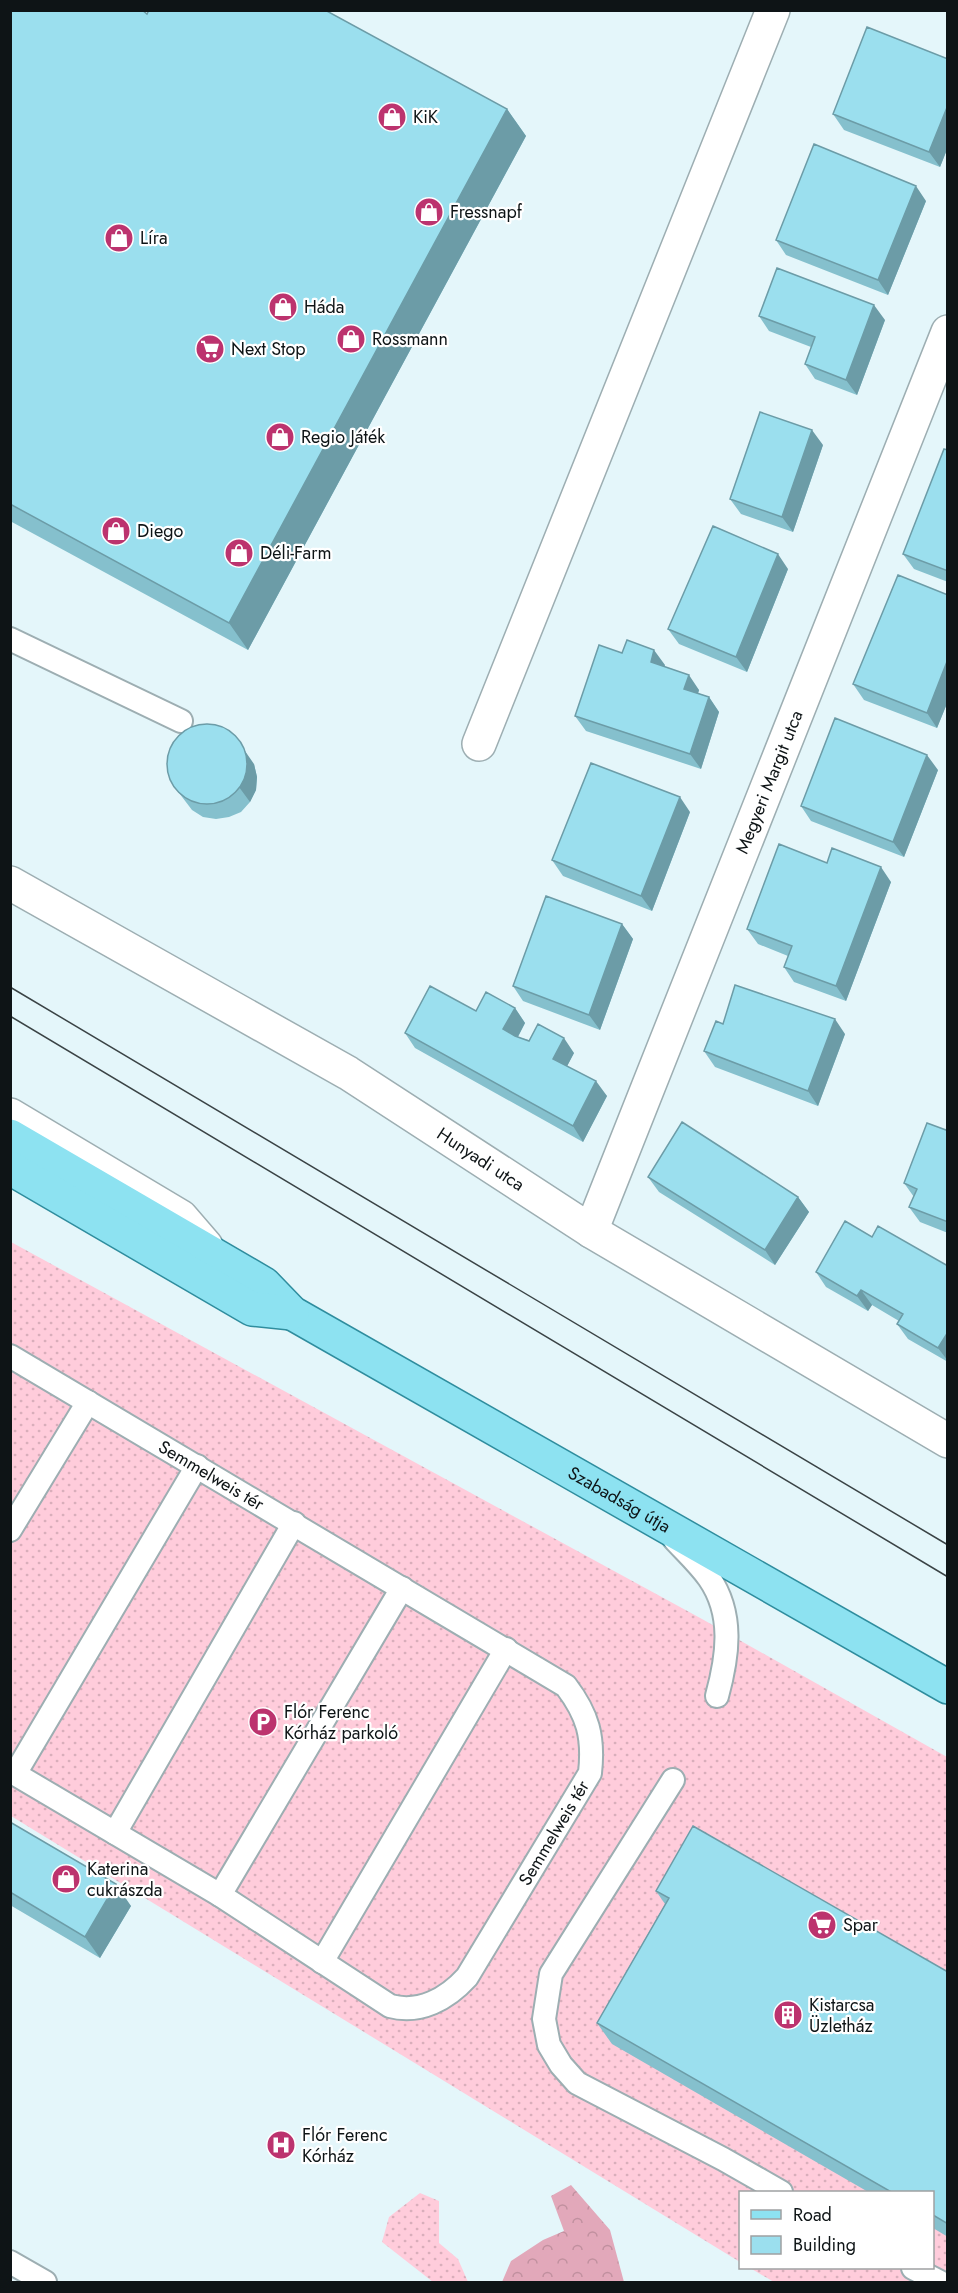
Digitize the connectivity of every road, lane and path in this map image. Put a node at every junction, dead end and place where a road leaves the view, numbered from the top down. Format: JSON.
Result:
{"nodes":[{"id":1,"x":773,"y":10,"type":"edge"},
{"id":2,"x":948,"y":332,"type":"edge"},
{"id":3,"x":10,"y":639,"type":"edge"},
{"id":4,"x":181,"y":721,"type":"dead end"},
{"id":5,"x":479,"y":744,"type":"dead end"},
{"id":6,"x":10,"y":883,"type":"edge"},
{"id":7,"x":10,"y":1115,"type":"edge"},
{"id":8,"x":10,"y":1136,"type":"edge"},
{"id":9,"x":10,"y":1168,"type":"edge"},
{"id":10,"x":591,"y":1231,"type":"junction"},
{"id":11,"x":211,"y":1252,"type":"junction"},
{"id":12,"x":292,"y":1313,"type":"junction"},
{"id":13,"x":10,"y":1356,"type":"edge"},
{"id":14,"x":88,"y":1401,"type":"junction"},
{"id":15,"x":948,"y":1441,"type":"edge"},
{"id":16,"x":197,"y":1466,"type":"junction"},
{"id":17,"x":294,"y":1523,"type":"junction"},
{"id":18,"x":662,"y":1524,"type":"junction"},
{"id":19,"x":10,"y":1530,"type":"edge"},
{"id":20,"x":402,"y":1588,"type":"junction"},
{"id":21,"x":506,"y":1649,"type":"junction"},
{"id":22,"x":948,"y":1687,"type":"edge"},
{"id":23,"x":717,"y":1696,"type":"dead end"},
{"id":24,"x":13,"y":1773,"type":"edge"},
{"id":25,"x":673,"y":1780,"type":"dead end"},
{"id":26,"x":115,"y":1833,"type":"junction"},
{"id":27,"x":220,"y":1895,"type":"junction"},
{"id":28,"x":322,"y":1962,"type":"junction"},
{"id":29,"x":779,"y":2191,"type":"edge"},
{"id":30,"x":10,"y":2262,"type":"edge"},
{"id":31,"x":915,"y":2269,"type":"edge"},
{"id":32,"x":45,"y":2283,"type":"edge"},
{"id":33,"x":940,"y":2283,"type":"edge"}],
"edges":[{"from":1,"to":5,"type":"street"},
{"from":2,"to":10,"type":"street","name":"Megyeri Margit utca"},
{"from":3,"to":4,"type":"lane"},
{"from":6,"to":10,"type":"street","name":"Hunyadi utca"},
{"from":7,"to":11,"type":"street"},
{"from":8,"to":11,"type":"main road"},
{"from":9,"to":12,"type":"main road"},
{"from":10,"to":15,"type":"street","name":"Hunyadi utca"},
{"from":11,"to":12,"type":"main road"},
{"from":12,"to":18,"type":"main road","name":"Szabadság útja"},
{"from":13,"to":14,"type":"lane","name":"Semmelweis tér"},
{"from":14,"to":16,"type":"lane","name":"Semmelweis tér"},
{"from":14,"to":19,"type":"lane"},
{"from":16,"to":17,"type":"lane","name":"Semmelweis tér"},
{"from":16,"to":24,"type":"lane"},
{"from":17,"to":20,"type":"lane","name":"Semmelweis tér"},
{"from":17,"to":26,"type":"lane"},
{"from":18,"to":22,"type":"main road","name":"Szabadság útja"},
{"from":18,"to":23,"type":"lane"},
{"from":20,"to":21,"type":"lane","name":"Semmelweis tér"},
{"from":20,"to":27,"type":"lane"},
{"from":21,"to":28,"type":"lane"},
{"from":21,"to":28,"type":"lane","name":"Semmelweis tér"},
{"from":24,"to":26,"type":"lane","name":"Semmelweis tér"},
{"from":25,"to":29,"type":"lane"},
{"from":26,"to":27,"type":"lane","name":"Semmelweis tér"},
{"from":27,"to":28,"type":"lane","name":"Semmelweis tér"},
{"from":30,"to":32,"type":"lane"},
{"from":31,"to":33,"type":"lane"}]}
